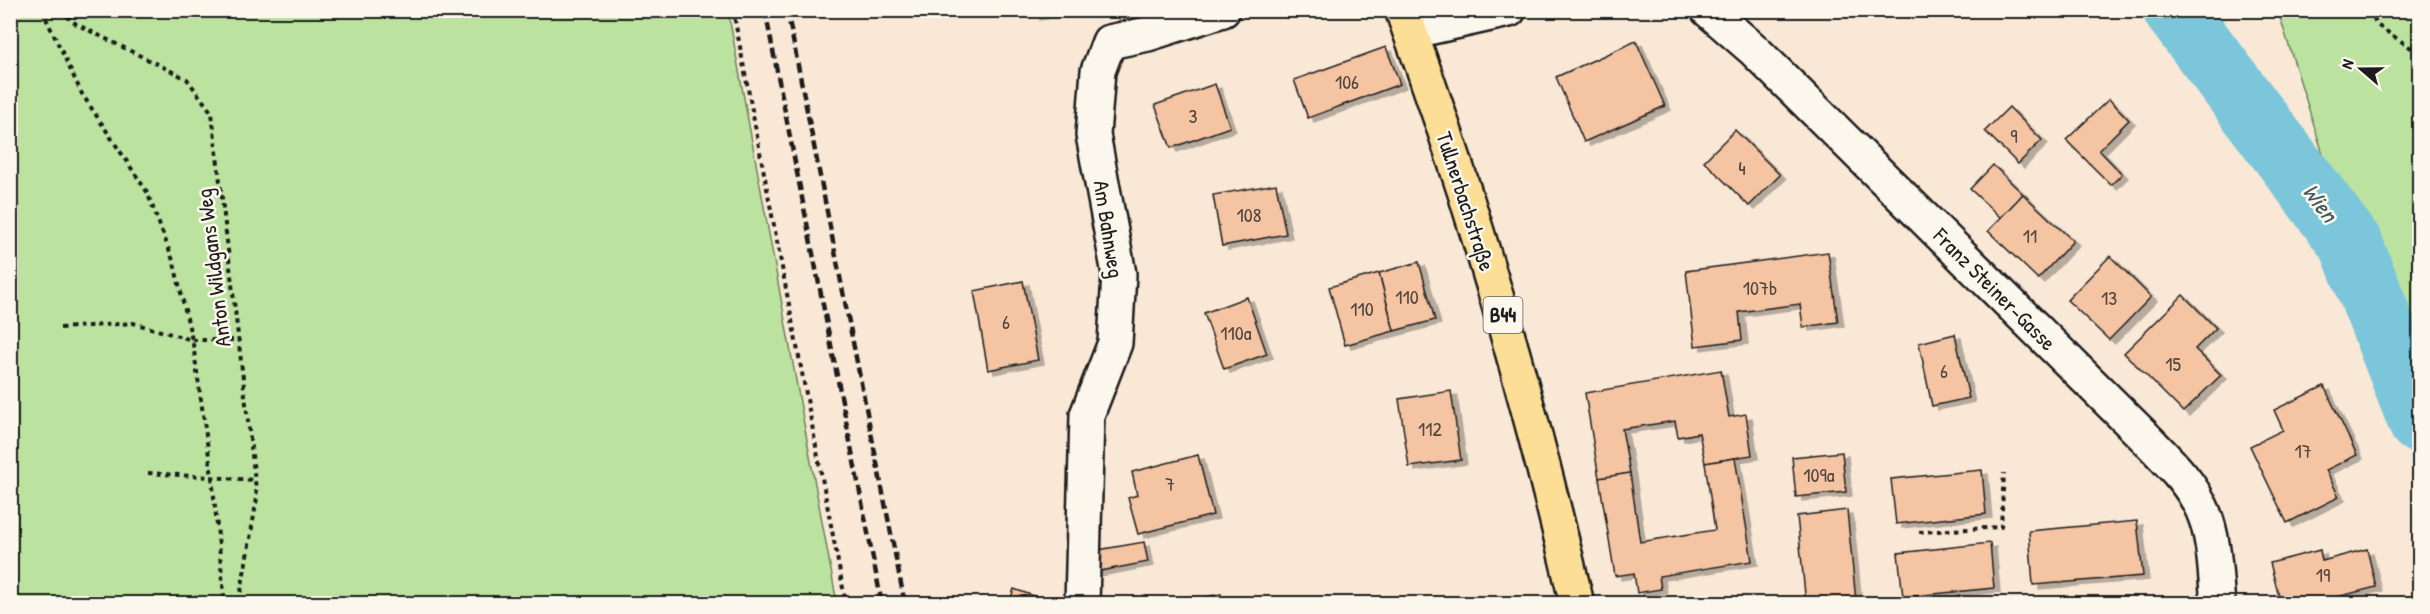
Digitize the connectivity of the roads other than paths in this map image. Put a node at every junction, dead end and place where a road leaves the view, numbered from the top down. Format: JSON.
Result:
{"nodes":[{"id":1,"x":1223,"y":10,"type":"edge"},
{"id":2,"x":1509,"y":10,"type":"edge"},
{"id":3,"x":1708,"y":10,"type":"edge"},
{"id":4,"x":1406,"y":21,"type":"edge"},
{"id":5,"x":1082,"y":603,"type":"edge"},
{"id":6,"x":1578,"y":603,"type":"edge"},
{"id":7,"x":2218,"y":603,"type":"edge"}],
"edges":[{"from":1,"to":5,"type":"street","name":"Am Bahnweg"},
{"from":2,"to":4,"type":"street"},
{"from":3,"to":7,"type":"street","name":"Franz Steiner-Gasse"},
{"from":4,"to":6,"type":"main road","name":"Tullnerbachstraße","number":"B44"}]}
